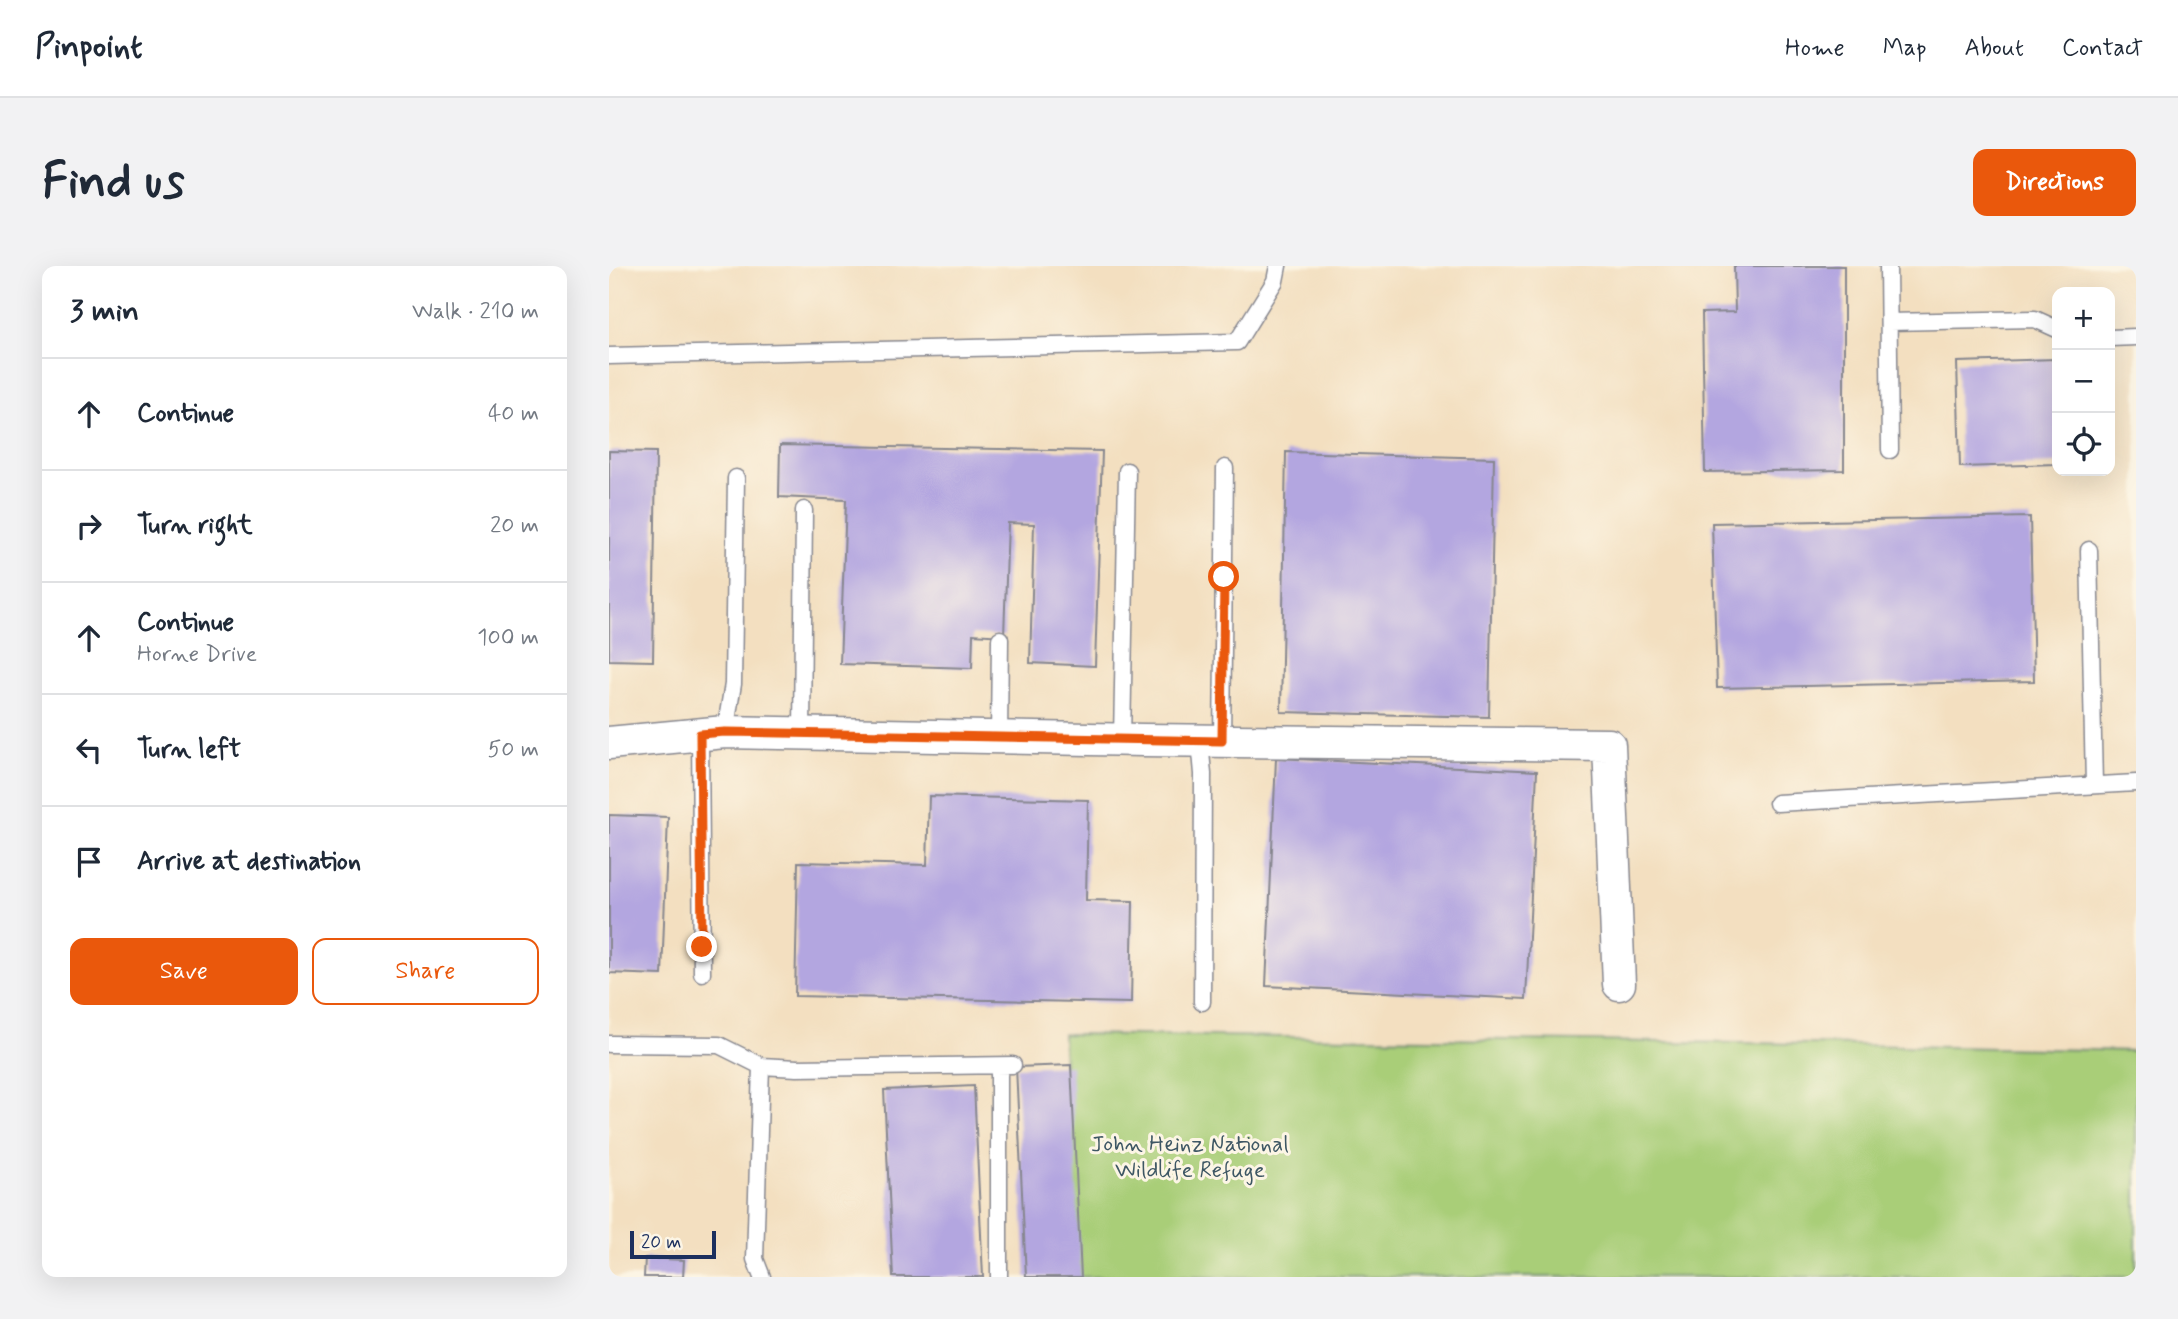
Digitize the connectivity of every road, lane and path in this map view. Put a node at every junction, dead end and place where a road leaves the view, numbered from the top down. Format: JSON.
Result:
{"nodes":[{"id":1,"x":1277,"y":266,"type":"edge"},
{"id":2,"x":1888,"y":266,"type":"edge"},
{"id":3,"x":1889,"y":322,"type":"junction"},
{"id":4,"x":2052,"y":327,"type":"edge"},
{"id":5,"x":2136,"y":337,"type":"edge"},
{"id":6,"x":2115,"y":338,"type":"edge"},
{"id":7,"x":609,"y":356,"type":"edge"},
{"id":8,"x":1890,"y":450,"type":"dead end"},
{"id":9,"x":1225,"y":468,"type":"dead end"},
{"id":10,"x":1126,"y":471,"type":"dead end"},
{"id":11,"x":736,"y":478,"type":"dead end"},
{"id":12,"x":804,"y":510,"type":"dead end"},
{"id":13,"x":2089,"y":550,"type":"dead end"},
{"id":14,"x":1000,"y":639,"type":"dead end"},
{"id":15,"x":713,"y":733,"type":"junction"},
{"id":16,"x":802,"y":733,"type":"junction"},
{"id":17,"x":999,"y":738,"type":"junction"},
{"id":18,"x":1133,"y":740,"type":"junction"},
{"id":19,"x":1211,"y":741,"type":"junction"},
{"id":20,"x":609,"y":743,"type":"edge"},
{"id":21,"x":2136,"y":783,"type":"edge"},
{"id":22,"x":2094,"y":785,"type":"junction"},
{"id":23,"x":1777,"y":803,"type":"dead end"},
{"id":24,"x":702,"y":974,"type":"dead end"},
{"id":25,"x":1619,"y":984,"type":"dead end"},
{"id":26,"x":1202,"y":1002,"type":"dead end"},
{"id":27,"x":609,"y":1044,"type":"edge"},
{"id":28,"x":761,"y":1066,"type":"junction"},
{"id":29,"x":762,"y":1277,"type":"edge"},
{"id":30,"x":999,"y":1277,"type":"edge"}],
"edges":[{"from":1,"to":7,"type":"lane"},
{"from":2,"to":3,"type":"lane"},
{"from":3,"to":4,"type":"lane"},
{"from":3,"to":8,"type":"lane"},
{"from":5,"to":6,"type":"lane"},
{"from":9,"to":19,"type":"lane"},
{"from":10,"to":18,"type":"lane"},
{"from":11,"to":15,"type":"lane"},
{"from":12,"to":16,"type":"lane"},
{"from":13,"to":22,"type":"lane"},
{"from":14,"to":17,"type":"lane"},
{"from":15,"to":16,"type":"street"},
{"from":15,"to":20,"type":"street"},
{"from":15,"to":24,"type":"lane"},
{"from":16,"to":17,"type":"street"},
{"from":17,"to":18,"type":"street"},
{"from":18,"to":19,"type":"street"},
{"from":19,"to":25,"type":"street"},
{"from":19,"to":26,"type":"lane"},
{"from":21,"to":22,"type":"lane"},
{"from":22,"to":23,"type":"lane"},
{"from":27,"to":28,"type":"lane"},
{"from":28,"to":29,"type":"lane"},
{"from":28,"to":30,"type":"lane"}]}
